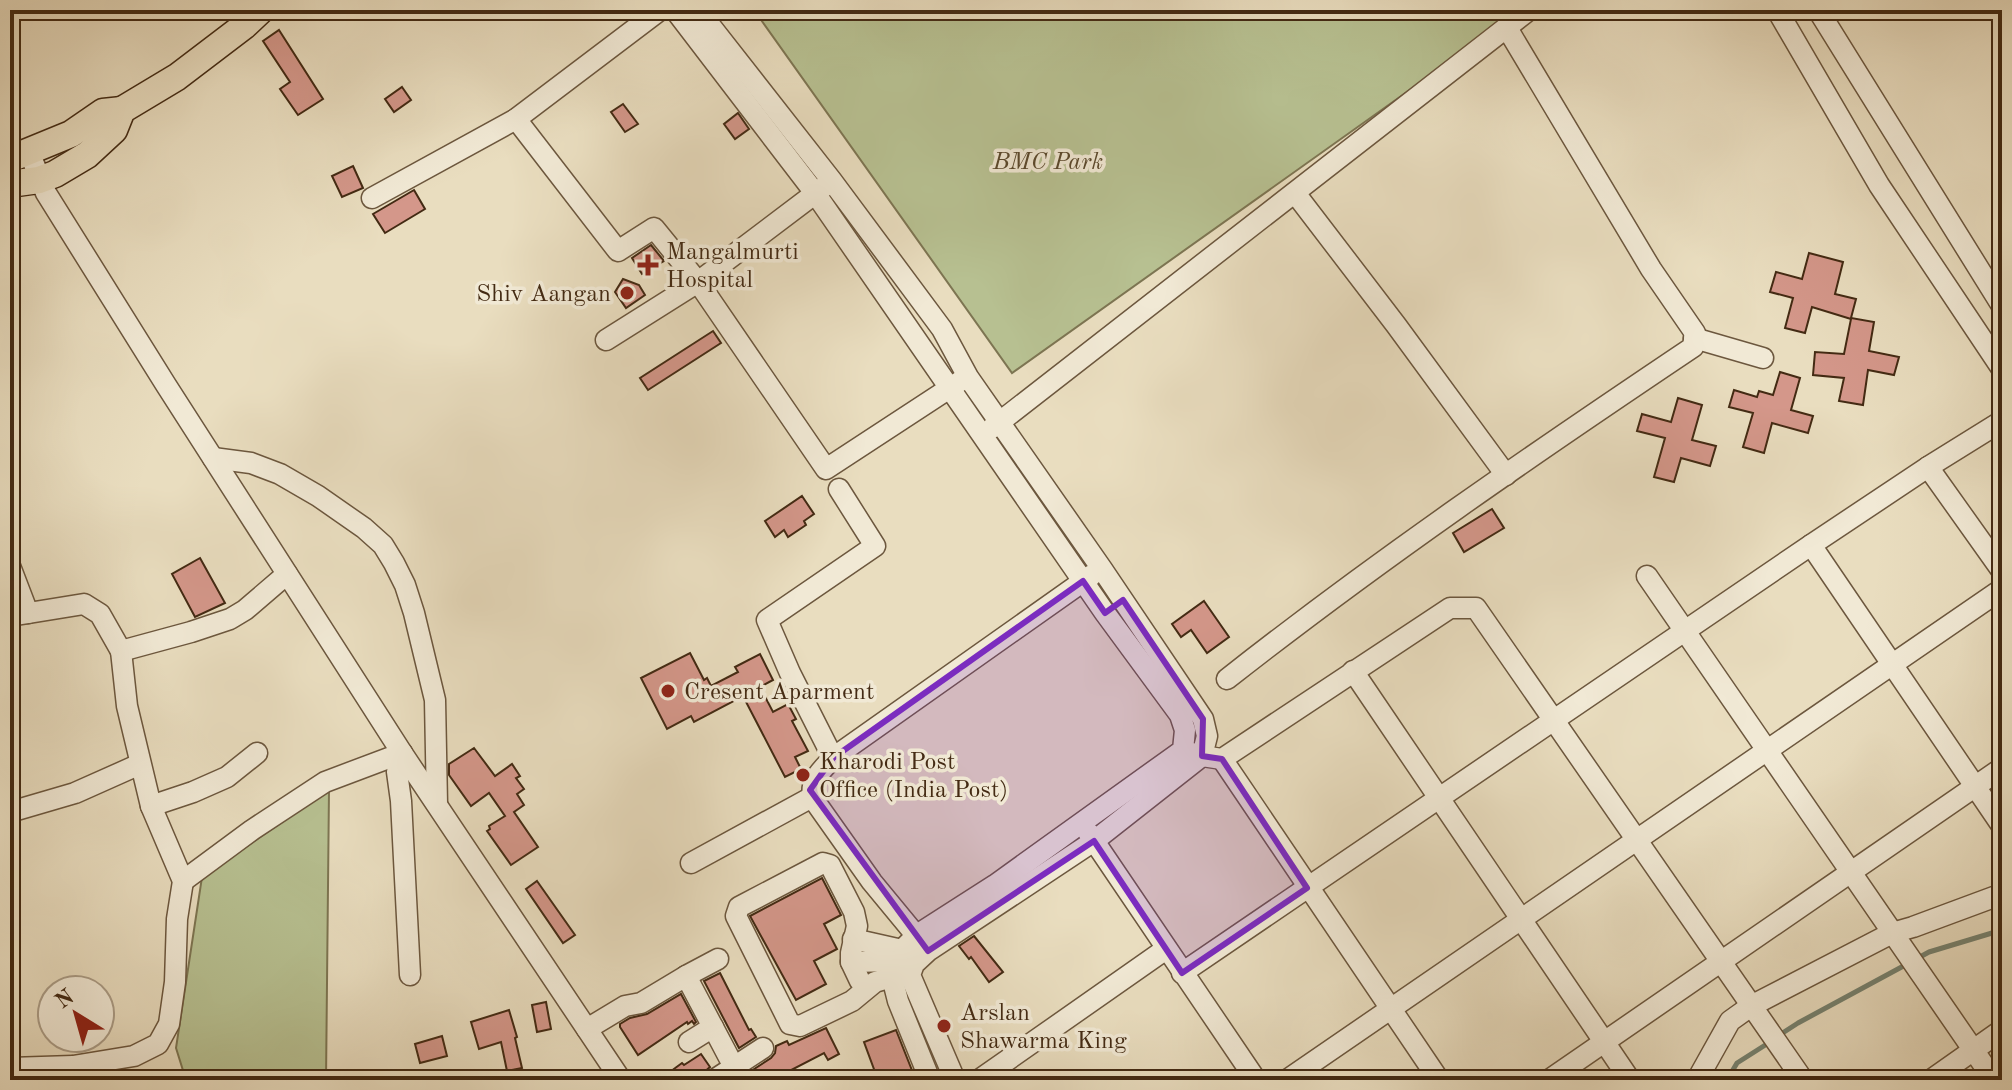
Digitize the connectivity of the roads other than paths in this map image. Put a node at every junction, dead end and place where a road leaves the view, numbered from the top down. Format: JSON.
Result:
{"nodes":[{"id":1,"x":261,"y":10,"type":"edge"},
{"id":2,"x":660,"y":10,"type":"edge"},
{"id":3,"x":675,"y":10,"type":"edge"},
{"id":4,"x":698,"y":10,"type":"edge"},
{"id":5,"x":1529,"y":10,"type":"edge"},
{"id":6,"x":1777,"y":10,"type":"edge"},
{"id":7,"x":1818,"y":10,"type":"edge"},
{"id":8,"x":1507,"y":28,"type":"junction"},
{"id":9,"x":122,"y":110,"type":"junction"},
{"id":10,"x":516,"y":119,"type":"junction"},
{"id":11,"x":19,"y":156,"type":"edge"},
{"id":12,"x":27,"y":182,"type":"edge"},
{"id":13,"x":824,"y":187,"type":"junction"},
{"id":14,"x":1295,"y":193,"type":"junction"},
{"id":15,"x":372,"y":198,"type":"dead end"},
{"id":16,"x":698,"y":282,"type":"junction"},
{"id":17,"x":2000,"y":303,"type":"edge"},
{"id":18,"x":1968,"y":319,"type":"junction"},
{"id":19,"x":1694,"y":338,"type":"junction"},
{"id":20,"x":606,"y":340,"type":"dead end"},
{"id":21,"x":1763,"y":358,"type":"dead end"},
{"id":22,"x":2002,"y":369,"type":"edge"},
{"id":23,"x":959,"y":382,"type":"junction"},
{"id":24,"x":1001,"y":421,"type":"junction"},
{"id":25,"x":2002,"y":421,"type":"edge"},
{"id":26,"x":982,"y":435,"type":"junction"},
{"id":27,"x":213,"y":458,"type":"junction"},
{"id":28,"x":1928,"y":467,"type":"junction"},
{"id":29,"x":1506,"y":475,"type":"junction"},
{"id":30,"x":839,"y":489,"type":"dead end"},
{"id":31,"x":1811,"y":545,"type":"junction"},
{"id":32,"x":10,"y":566,"type":"edge"},
{"id":33,"x":1102,"y":569,"type":"junction"},
{"id":34,"x":2002,"y":571,"type":"edge"},
{"id":35,"x":287,"y":574,"type":"junction"},
{"id":36,"x":1647,"y":576,"type":"dead end"},
{"id":37,"x":1083,"y":581,"type":"junction"},
{"id":38,"x":2002,"y":589,"type":"edge"},
{"id":39,"x":1123,"y":600,"type":"junction"},
{"id":40,"x":1105,"y":613,"type":"junction"},
{"id":41,"x":19,"y":614,"type":"edge"},
{"id":42,"x":1685,"y":631,"type":"junction"},
{"id":43,"x":121,"y":651,"type":"junction"},
{"id":44,"x":1893,"y":664,"type":"junction"},
{"id":45,"x":1353,"y":671,"type":"junction"},
{"id":46,"x":1227,"y":679,"type":"dead end"},
{"id":47,"x":1165,"y":680,"type":"junction"},
{"id":48,"x":1553,"y":720,"type":"junction"},
{"id":49,"x":1767,"y":750,"type":"junction"},
{"id":50,"x":257,"y":753,"type":"dead end"},
{"id":51,"x":402,"y":753,"type":"junction"},
{"id":52,"x":1202,"y":755,"type":"junction"},
{"id":53,"x":833,"y":758,"type":"junction"},
{"id":54,"x":140,"y":764,"type":"junction"},
{"id":55,"x":2002,"y":768,"type":"edge"},
{"id":56,"x":1976,"y":786,"type":"junction"},
{"id":57,"x":812,"y":797,"type":"junction"},
{"id":58,"x":1439,"y":798,"type":"junction"},
{"id":59,"x":437,"y":805,"type":"junction"},
{"id":60,"x":151,"y":806,"type":"junction"},
{"id":61,"x":10,"y":812,"type":"edge"},
{"id":62,"x":1082,"y":824,"type":"junction"},
{"id":63,"x":2002,"y":826,"type":"edge"},
{"id":64,"x":1636,"y":840,"type":"junction"},
{"id":65,"x":1094,"y":841,"type":"junction"},
{"id":66,"x":691,"y":863,"type":"dead end"},
{"id":67,"x":1851,"y":872,"type":"junction"},
{"id":68,"x":183,"y":881,"type":"junction"},
{"id":69,"x":1307,"y":888,"type":"junction"},
{"id":70,"x":2002,"y":894,"type":"edge"},
{"id":71,"x":1521,"y":919,"type":"junction"},
{"id":72,"x":853,"y":939,"type":"junction"},
{"id":73,"x":1896,"y":939,"type":"junction"},
{"id":74,"x":923,"y":943,"type":"junction"},
{"id":75,"x":1166,"y":949,"type":"junction"},
{"id":76,"x":718,"y":959,"type":"dead end"},
{"id":77,"x":851,"y":962,"type":"junction"},
{"id":78,"x":897,"y":962,"type":"junction"},
{"id":79,"x":1721,"y":962,"type":"junction"},
{"id":80,"x":1182,"y":973,"type":"junction"},
{"id":81,"x":410,"y":975,"type":"dead end"},
{"id":82,"x":686,"y":976,"type":"junction"},
{"id":83,"x":860,"y":981,"type":"dead end"},
{"id":84,"x":1751,"y":1006,"type":"junction"},
{"id":85,"x":1390,"y":1009,"type":"junction"},
{"id":86,"x":713,"y":1027,"type":"junction"},
{"id":87,"x":587,"y":1029,"type":"junction"},
{"id":88,"x":2002,"y":1030,"type":"edge"},
{"id":89,"x":689,"y":1042,"type":"dead end"},
{"id":90,"x":1604,"y":1042,"type":"junction"},
{"id":91,"x":763,"y":1048,"type":"dead end"},
{"id":92,"x":1973,"y":1050,"type":"junction"},
{"id":93,"x":734,"y":1067,"type":"junction"},
{"id":94,"x":10,"y":1068,"type":"edge"},
{"id":95,"x":621,"y":1080,"type":"edge"},
{"id":96,"x":714,"y":1080,"type":"edge"},
{"id":97,"x":930,"y":1080,"type":"edge"},
{"id":98,"x":955,"y":1080,"type":"edge"},
{"id":99,"x":979,"y":1080,"type":"edge"},
{"id":100,"x":1256,"y":1080,"type":"edge"},
{"id":101,"x":1287,"y":1080,"type":"edge"},
{"id":102,"x":1439,"y":1080,"type":"edge"},
{"id":103,"x":1549,"y":1080,"type":"edge"},
{"id":104,"x":1630,"y":1080,"type":"edge"},
{"id":105,"x":1697,"y":1080,"type":"edge"},
{"id":106,"x":1803,"y":1080,"type":"edge"},
{"id":107,"x":1931,"y":1080,"type":"edge"},
{"id":108,"x":1994,"y":1080,"type":"edge"}],
"edges":[{"from":1,"to":9,"type":"main road"},
{"from":2,"to":10,"type":"street"},
{"from":3,"to":13,"type":"street"},
{"from":4,"to":13,"type":"street"},
{"from":5,"to":8,"type":"street"},
{"from":6,"to":18,"type":"street"},
{"from":7,"to":17,"type":"street"},
{"from":8,"to":14,"type":"street"},
{"from":8,"to":19,"type":"street"},
{"from":9,"to":11,"type":"main road"},
{"from":9,"to":12,"type":"main road"},
{"from":10,"to":15,"type":"street"},
{"from":10,"to":16,"type":"street"},
{"from":11,"to":12,"type":"street"},
{"from":12,"to":27,"type":"street"},
{"from":13,"to":16,"type":"street"},
{"from":13,"to":23,"type":"street"},
{"from":14,"to":24,"type":"street"},
{"from":14,"to":29,"type":"street"},
{"from":16,"to":20,"type":"street"},
{"from":16,"to":23,"type":"street"},
{"from":17,"to":18,"type":"street"},
{"from":18,"to":22,"type":"street"},
{"from":19,"to":21,"type":"street"},
{"from":19,"to":29,"type":"street"},
{"from":23,"to":24,"type":"street"},
{"from":23,"to":26,"type":"street"},
{"from":24,"to":26,"type":"street"},
{"from":24,"to":33,"type":"street"},
{"from":25,"to":28,"type":"street"},
{"from":26,"to":37,"type":"street"},
{"from":27,"to":35,"type":"street"},
{"from":27,"to":59,"type":"street"},
{"from":28,"to":31,"type":"street"},
{"from":28,"to":34,"type":"street"},
{"from":29,"to":46,"type":"street"},
{"from":30,"to":53,"type":"street"},
{"from":31,"to":42,"type":"street"},
{"from":31,"to":44,"type":"street"},
{"from":32,"to":41,"type":"street"},
{"from":33,"to":37,"type":"street"},
{"from":33,"to":39,"type":"street"},
{"from":35,"to":43,"type":"street"},
{"from":35,"to":51,"type":"street"},
{"from":36,"to":42,"type":"street"},
{"from":37,"to":40,"type":"street"},
{"from":37,"to":53,"type":"street"},
{"from":38,"to":44,"type":"street"},
{"from":39,"to":40,"type":"street"},
{"from":39,"to":47,"type":"street"},
{"from":40,"to":47,"type":"street"},
{"from":41,"to":43,"type":"street"},
{"from":42,"to":48,"type":"street"},
{"from":42,"to":49,"type":"street"},
{"from":43,"to":54,"type":"street"},
{"from":44,"to":49,"type":"street"},
{"from":44,"to":56,"type":"street"},
{"from":45,"to":48,"type":"street"},
{"from":45,"to":52,"type":"street"},
{"from":45,"to":58,"type":"street"},
{"from":47,"to":52,"type":"street"},
{"from":48,"to":58,"type":"street"},
{"from":48,"to":64,"type":"street"},
{"from":49,"to":64,"type":"street"},
{"from":49,"to":67,"type":"street"},
{"from":50,"to":60,"type":"street"},
{"from":51,"to":59,"type":"street"},
{"from":51,"to":68,"type":"street"},
{"from":51,"to":81,"type":"street"},
{"from":52,"to":62,"type":"street"},
{"from":52,"to":65,"type":"street"},
{"from":52,"to":69,"type":"street"},
{"from":53,"to":57,"type":"street"},
{"from":54,"to":60,"type":"street"},
{"from":54,"to":61,"type":"street"},
{"from":55,"to":56,"type":"street"},
{"from":56,"to":63,"type":"street"},
{"from":56,"to":67,"type":"street"},
{"from":57,"to":66,"type":"street"},
{"from":57,"to":74,"type":"street"},
{"from":58,"to":69,"type":"street"},
{"from":58,"to":71,"type":"street"},
{"from":59,"to":87,"type":"street"},
{"from":60,"to":68,"type":"street"},
{"from":62,"to":65,"type":"street"},
{"from":62,"to":74,"type":"street"},
{"from":64,"to":71,"type":"street"},
{"from":64,"to":79,"type":"street"},
{"from":65,"to":74,"type":"street"},
{"from":65,"to":75,"type":"street"},
{"from":67,"to":73,"type":"street"},
{"from":67,"to":79,"type":"street"},
{"from":68,"to":94,"type":"street"},
{"from":69,"to":80,"type":"street"},
{"from":69,"to":85,"type":"street"},
{"from":70,"to":73,"type":"street"},
{"from":71,"to":85,"type":"street"},
{"from":71,"to":90,"type":"street"},
{"from":72,"to":77,"type":"street"},
{"from":72,"to":78,"type":"street"},
{"from":72,"to":78,"type":"street"},
{"from":73,"to":84,"type":"street"},
{"from":73,"to":92,"type":"street"},
{"from":74,"to":78,"type":"street"},
{"from":74,"to":98,"type":"street"},
{"from":75,"to":80,"type":"street"},
{"from":75,"to":99,"type":"street"},
{"from":76,"to":82,"type":"street"},
{"from":77,"to":78,"type":"street"},
{"from":77,"to":83,"type":"street"},
{"from":78,"to":97,"type":"street"},
{"from":79,"to":84,"type":"street"},
{"from":79,"to":90,"type":"street"},
{"from":80,"to":100,"type":"street"},
{"from":82,"to":86,"type":"street"},
{"from":82,"to":87,"type":"street"},
{"from":84,"to":105,"type":"street"},
{"from":84,"to":106,"type":"street"},
{"from":85,"to":101,"type":"street"},
{"from":85,"to":102,"type":"street"},
{"from":86,"to":89,"type":"street"},
{"from":86,"to":93,"type":"street"},
{"from":87,"to":95,"type":"street"},
{"from":88,"to":92,"type":"street"},
{"from":90,"to":103,"type":"street"},
{"from":90,"to":104,"type":"street"},
{"from":91,"to":93,"type":"street"},
{"from":92,"to":107,"type":"street"},
{"from":92,"to":108,"type":"street"},
{"from":93,"to":96,"type":"street"}]}
